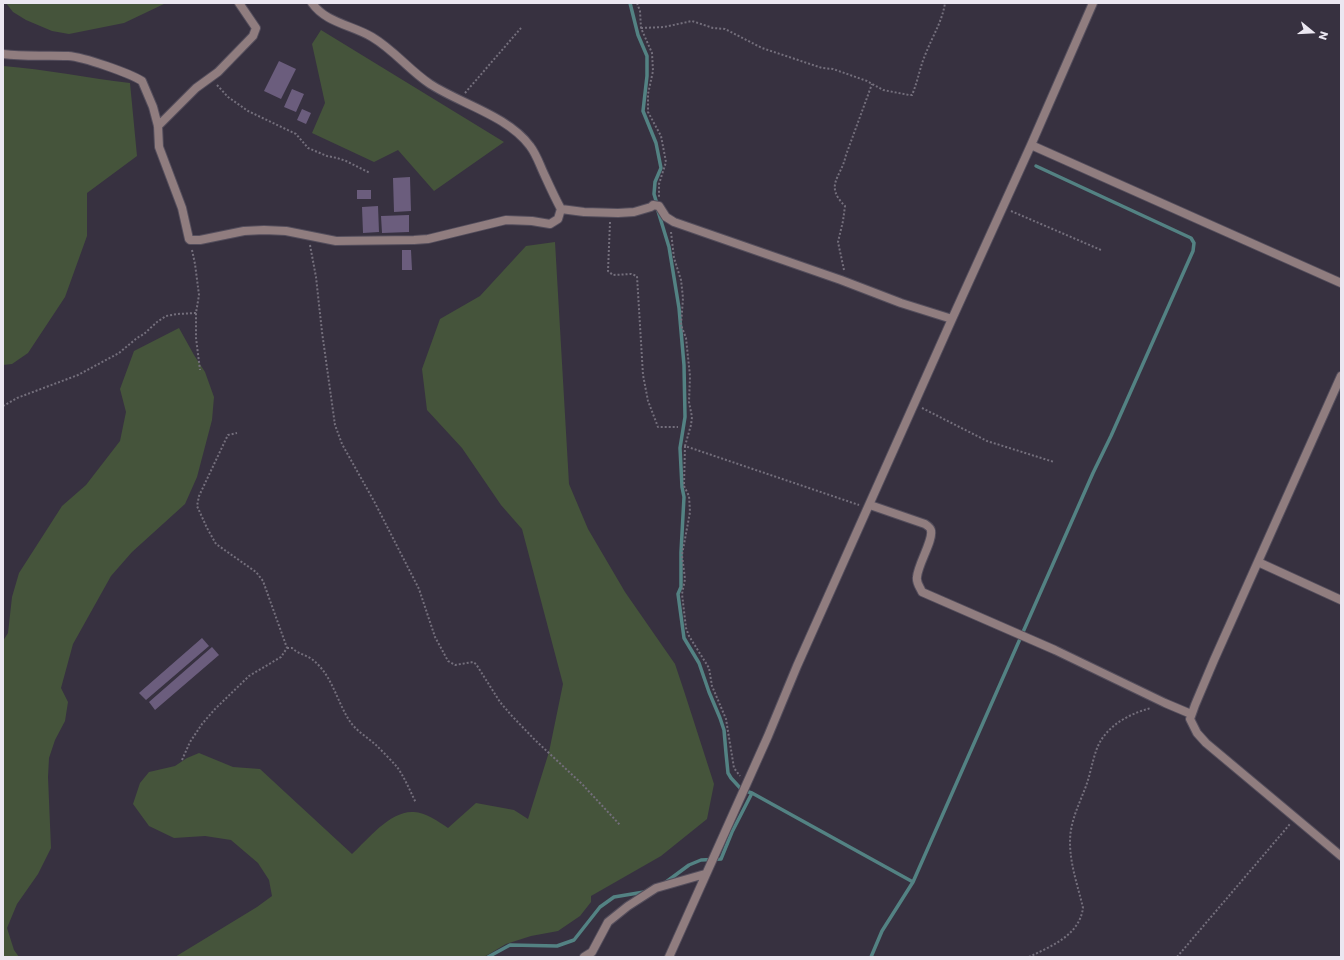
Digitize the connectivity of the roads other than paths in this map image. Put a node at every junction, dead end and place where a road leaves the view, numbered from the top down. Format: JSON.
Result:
{"nodes":[{"id":1,"x":239,"y":3,"type":"edge"},
{"id":2,"x":312,"y":3,"type":"edge"},
{"id":3,"x":1093,"y":3,"type":"edge"},
{"id":4,"x":3,"y":54,"type":"edge"},
{"id":5,"x":158,"y":126,"type":"junction"},
{"id":6,"x":1032,"y":145,"type":"junction"},
{"id":7,"x":561,"y":209,"type":"junction"},
{"id":8,"x":1341,"y":283,"type":"edge"},
{"id":9,"x":952,"y":319,"type":"junction"},
{"id":10,"x":1341,"y":376,"type":"edge"},
{"id":11,"x":870,"y":505,"type":"junction"},
{"id":12,"x":1258,"y":562,"type":"junction"},
{"id":13,"x":1341,"y":600,"type":"edge"},
{"id":14,"x":1191,"y":714,"type":"junction"},
{"id":15,"x":1341,"y":856,"type":"edge"},
{"id":16,"x":705,"y":874,"type":"junction"},
{"id":17,"x":584,"y":957,"type":"edge"},
{"id":18,"x":669,"y":957,"type":"edge"}],
"edges":[{"from":1,"to":5,"type":"street"},
{"from":2,"to":7,"type":"street"},
{"from":3,"to":6,"type":"street"},
{"from":4,"to":5,"type":"street"},
{"from":5,"to":7,"type":"street"},
{"from":6,"to":8,"type":"street"},
{"from":6,"to":9,"type":"street"},
{"from":7,"to":9,"type":"street"},
{"from":9,"to":11,"type":"street"},
{"from":10,"to":12,"type":"street"},
{"from":11,"to":14,"type":"street"},
{"from":11,"to":16,"type":"street"},
{"from":12,"to":13,"type":"street"},
{"from":12,"to":14,"type":"street"},
{"from":14,"to":15,"type":"street"},
{"from":16,"to":17,"type":"street"},
{"from":16,"to":18,"type":"street"}]}
